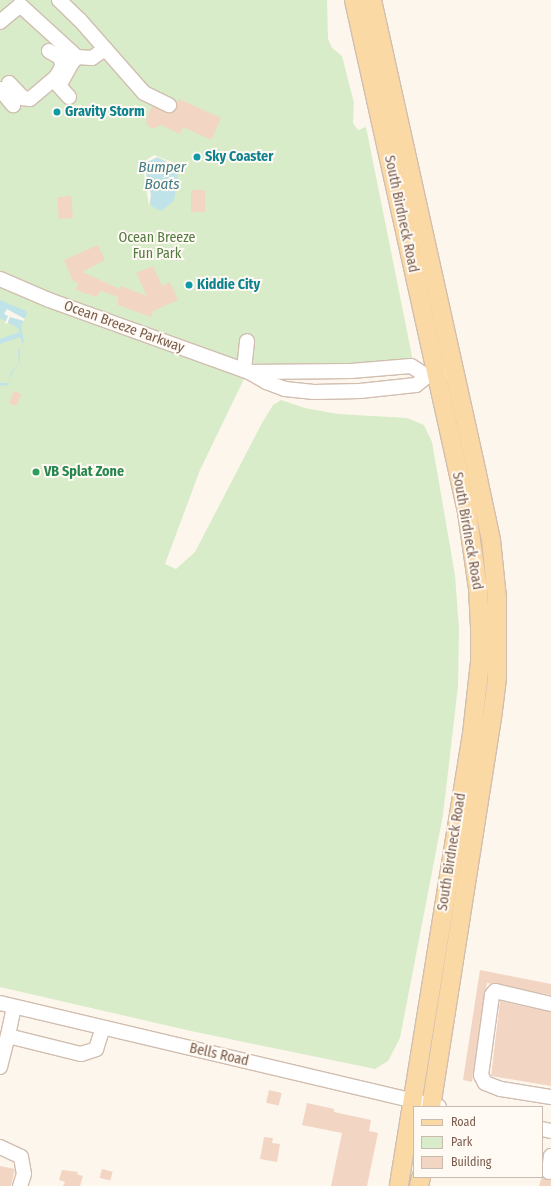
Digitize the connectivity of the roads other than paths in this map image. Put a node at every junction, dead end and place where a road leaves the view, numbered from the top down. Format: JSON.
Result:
{"nodes":[{"id":1,"x":59,"y":0,"type":"edge"},
{"id":2,"x":354,"y":0,"type":"edge"},
{"id":3,"x":372,"y":0,"type":"edge"},
{"id":4,"x":0,"y":22,"type":"edge"},
{"id":5,"x":105,"y":49,"type":"junction"},
{"id":6,"x":49,"y":50,"type":"dead end"},
{"id":7,"x":70,"y":56,"type":"junction"},
{"id":8,"x":5,"y":86,"type":"edge"},
{"id":9,"x":69,"y":97,"type":"dead end"},
{"id":10,"x":14,"y":105,"type":"dead end"},
{"id":11,"x":169,"y":105,"type":"dead end"},
{"id":12,"x":0,"y":279,"type":"edge"},
{"id":13,"x":247,"y":340,"type":"dead end"},
{"id":14,"x":316,"y":370,"type":"junction"},
{"id":15,"x":246,"y":371,"type":"junction"},
{"id":16,"x":455,"y":372,"type":"junction"},
{"id":17,"x":432,"y":376,"type":"junction"},
{"id":18,"x":314,"y":392,"type":"junction"},
{"id":19,"x":0,"y":1003,"type":"edge"},
{"id":20,"x":551,"y":1004,"type":"edge"},
{"id":21,"x":14,"y":1007,"type":"junction"},
{"id":22,"x":103,"y":1028,"type":"junction"},
{"id":23,"x":6,"y":1030,"type":"edge"},
{"id":24,"x":0,"y":1067,"type":"edge"},
{"id":25,"x":551,"y":1097,"type":"edge"},
{"id":26,"x":412,"y":1101,"type":"junction"},
{"id":27,"x":434,"y":1106,"type":"edge"},
{"id":28,"x":0,"y":1147,"type":"edge"},
{"id":29,"x":551,"y":1156,"type":"edge"},
{"id":30,"x":549,"y":1172,"type":"dead end"},
{"id":31,"x":20,"y":1186,"type":"edge"},
{"id":32,"x":399,"y":1186,"type":"edge"}],
"edges":[{"from":1,"to":5,"type":"street"},
{"from":2,"to":17,"type":"main road","name":"South Birdneck Road"},
{"from":3,"to":16,"type":"main road","name":"South Birdneck Road"},
{"from":4,"to":7,"type":"street"},
{"from":5,"to":7,"type":"street"},
{"from":5,"to":11,"type":"street"},
{"from":6,"to":7,"type":"street"},
{"from":7,"to":8,"type":"street"},
{"from":7,"to":9,"type":"street"},
{"from":8,"to":10,"type":"street"},
{"from":12,"to":15,"type":"street","name":"Ocean Breeze Parkway"},
{"from":13,"to":15,"type":"street"},
{"from":14,"to":15,"type":"street","name":"Ocean Breeze Parkway"},
{"from":14,"to":17,"type":"street","name":"Ocean Breeze Parkway"},
{"from":14,"to":18,"type":"street"},
{"from":15,"to":18,"type":"street","name":"Ocean Breeze Parkway"},
{"from":16,"to":17,"type":"street","name":"Ocean Breeze Parkway"},
{"from":16,"to":27,"type":"main road","name":"South Birdneck Road"},
{"from":17,"to":18,"type":"street","name":"Ocean Breeze Parkway"},
{"from":17,"to":26,"type":"main road","name":"South Birdneck Road"},
{"from":19,"to":21,"type":"street","name":"Bells Road"},
{"from":20,"to":25,"type":"street"},
{"from":21,"to":22,"type":"street","name":"Bells Road"},
{"from":21,"to":23,"type":"street"},
{"from":22,"to":23,"type":"street"},
{"from":22,"to":26,"type":"street","name":"Bells Road"},
{"from":23,"to":24,"type":"street"},
{"from":26,"to":27,"type":"street","name":"Bells Road"},
{"from":26,"to":32,"type":"main road","name":"South Birdneck Road"},
{"from":28,"to":31,"type":"street"},
{"from":29,"to":30,"type":"street"}]}
